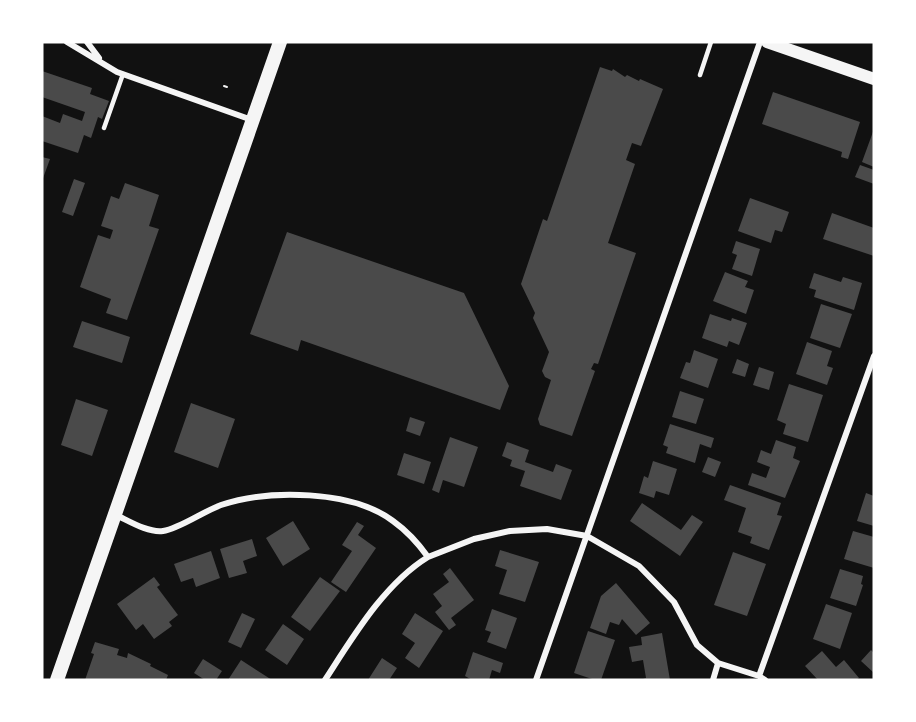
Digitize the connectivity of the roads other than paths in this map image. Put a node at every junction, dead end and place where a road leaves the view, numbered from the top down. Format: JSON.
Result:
{"nodes":[{"id":1,"x":67,"y":42,"type":"edge"},
{"id":2,"x":87,"y":42,"type":"edge"},
{"id":3,"x":280,"y":42,"type":"edge"},
{"id":4,"x":711,"y":42,"type":"edge"},
{"id":5,"x":760,"y":42,"type":"edge"},
{"id":6,"x":767,"y":42,"type":"edge"},
{"id":7,"x":105,"y":65,"type":"junction"},
{"id":8,"x":123,"y":74,"type":"junction"},
{"id":9,"x":700,"y":75,"type":"dead end"},
{"id":10,"x":874,"y":79,"type":"edge"},
{"id":11,"x":253,"y":120,"type":"junction"},
{"id":12,"x":104,"y":128,"type":"dead end"},
{"id":13,"x":874,"y":356,"type":"edge"},
{"id":14,"x":115,"y":515,"type":"junction"},
{"id":15,"x":587,"y":536,"type":"junction"},
{"id":16,"x":428,"y":557,"type":"junction"},
{"id":17,"x":718,"y":663,"type":"junction"},
{"id":18,"x":762,"y":678,"type":"edge"},
{"id":19,"x":57,"y":680,"type":"edge"},
{"id":20,"x":325,"y":680,"type":"edge"},
{"id":21,"x":536,"y":680,"type":"edge"},
{"id":22,"x":713,"y":680,"type":"edge"}],
"edges":[{"from":1,"to":7,"type":"street"},
{"from":2,"to":7,"type":"street"},
{"from":3,"to":11,"type":"main road"},
{"from":4,"to":9,"type":"lane"},
{"from":5,"to":15,"type":"street"},
{"from":6,"to":10,"type":"main road"},
{"from":7,"to":8,"type":"street"},
{"from":8,"to":11,"type":"street"},
{"from":8,"to":12,"type":"lane"},
{"from":11,"to":14,"type":"main road"},
{"from":13,"to":18,"type":"street"},
{"from":14,"to":16,"type":"street"},
{"from":14,"to":19,"type":"main road"},
{"from":15,"to":16,"type":"street"},
{"from":15,"to":17,"type":"street"},
{"from":15,"to":21,"type":"street"},
{"from":16,"to":20,"type":"street"},
{"from":17,"to":18,"type":"street"},
{"from":17,"to":22,"type":"street"}]}
